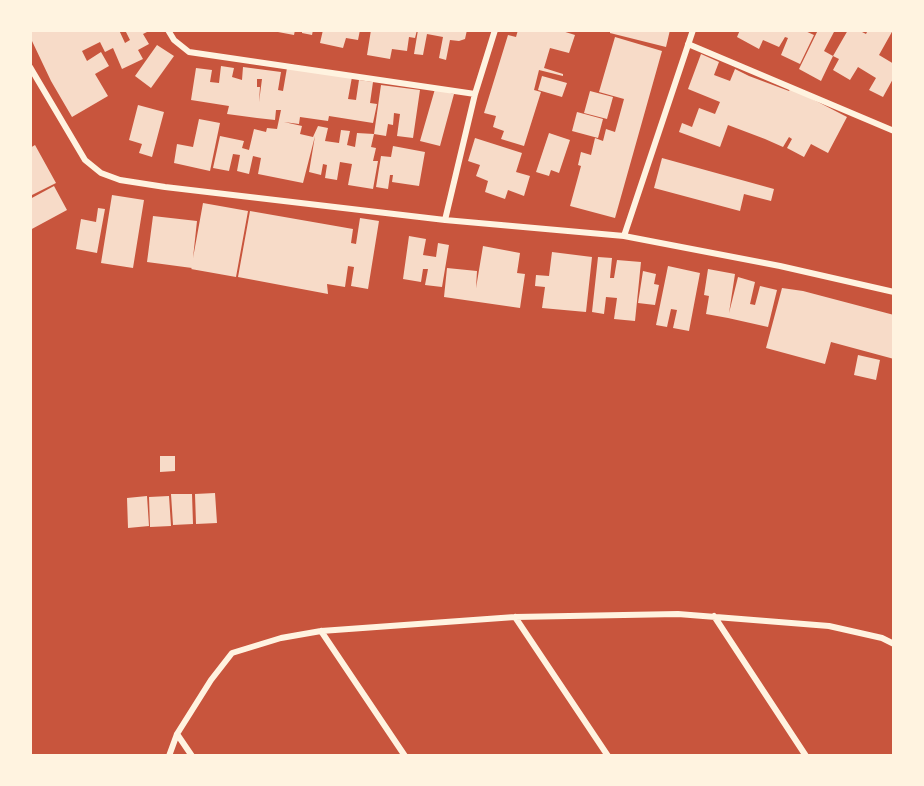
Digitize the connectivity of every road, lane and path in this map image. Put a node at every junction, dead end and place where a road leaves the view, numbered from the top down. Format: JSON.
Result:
{"nodes":[{"id":1,"x":168,"y":30,"type":"edge"},
{"id":2,"x":495,"y":30,"type":"edge"},
{"id":3,"x":693,"y":30,"type":"edge"},
{"id":4,"x":688,"y":44,"type":"junction"},
{"id":5,"x":30,"y":66,"type":"edge"},
{"id":6,"x":475,"y":94,"type":"junction"},
{"id":7,"x":894,"y":130,"type":"edge"},
{"id":8,"x":445,"y":220,"type":"junction"},
{"id":9,"x":624,"y":236,"type":"junction"},
{"id":10,"x":894,"y":292,"type":"edge"},
{"id":11,"x":714,"y":616,"type":"junction"},
{"id":12,"x":515,"y":617,"type":"junction"},
{"id":13,"x":321,"y":631,"type":"junction"},
{"id":14,"x":894,"y":644,"type":"edge"},
{"id":15,"x":177,"y":734,"type":"junction"},
{"id":16,"x":169,"y":756,"type":"edge"},
{"id":17,"x":192,"y":756,"type":"edge"},
{"id":18,"x":405,"y":756,"type":"edge"},
{"id":19,"x":608,"y":756,"type":"edge"},
{"id":20,"x":806,"y":756,"type":"edge"}],
"edges":[{"from":1,"to":6,"type":"street"},
{"from":2,"to":6,"type":"street"},
{"from":3,"to":4,"type":"street"},
{"from":4,"to":7,"type":"street"},
{"from":4,"to":9,"type":"street"},
{"from":5,"to":8,"type":"street"},
{"from":6,"to":8,"type":"street"},
{"from":8,"to":9,"type":"street"},
{"from":9,"to":10,"type":"street"},
{"from":11,"to":12,"type":"street"},
{"from":11,"to":14,"type":"street"},
{"from":11,"to":20,"type":"street"},
{"from":12,"to":13,"type":"street"},
{"from":12,"to":19,"type":"street"},
{"from":13,"to":15,"type":"street"},
{"from":13,"to":18,"type":"street"},
{"from":15,"to":16,"type":"street"},
{"from":15,"to":17,"type":"street"}]}
